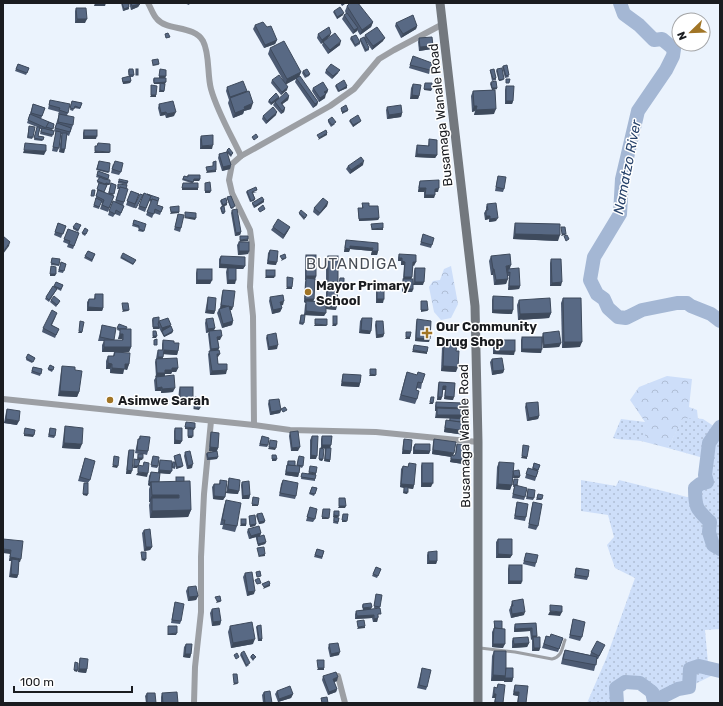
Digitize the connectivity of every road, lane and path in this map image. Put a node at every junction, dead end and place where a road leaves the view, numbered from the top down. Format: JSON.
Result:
{"nodes":[{"id":1,"x":148,"y":3,"type":"edge"},
{"id":2,"x":440,"y":3,"type":"edge"},
{"id":3,"x":443,"y":24,"type":"junction"},
{"id":4,"x":241,"y":156,"type":"junction"},
{"id":5,"x":3,"y":399,"type":"edge"},
{"id":6,"x":211,"y":421,"type":"junction"},
{"id":7,"x":254,"y":425,"type":"junction"},
{"id":8,"x":478,"y":442,"type":"junction"},
{"id":9,"x":565,"y":640,"type":"dead end"},
{"id":10,"x":478,"y":648,"type":"junction"},
{"id":11,"x":338,"y":676,"type":"edge"},
{"id":12,"x":194,"y":703,"type":"edge"},
{"id":13,"x":345,"y":703,"type":"edge"},
{"id":14,"x":478,"y":703,"type":"edge"}],
"edges":[{"from":1,"to":4,"type":"street"},
{"from":2,"to":3,"type":"street","name":"Busamaga Wanale Road"},
{"from":3,"to":4,"type":"street"},
{"from":3,"to":8,"type":"street","name":"Busamaga Wanale Road"},
{"from":4,"to":7,"type":"street"},
{"from":5,"to":6,"type":"street"},
{"from":6,"to":7,"type":"street"},
{"from":6,"to":12,"type":"street"},
{"from":7,"to":8,"type":"street"},
{"from":8,"to":10,"type":"street","name":"Busamaga Wanale Road"},
{"from":9,"to":10,"type":"lane"},
{"from":10,"to":14,"type":"street","name":"Busamaga Wanale Road"},
{"from":11,"to":13,"type":"street"}]}
